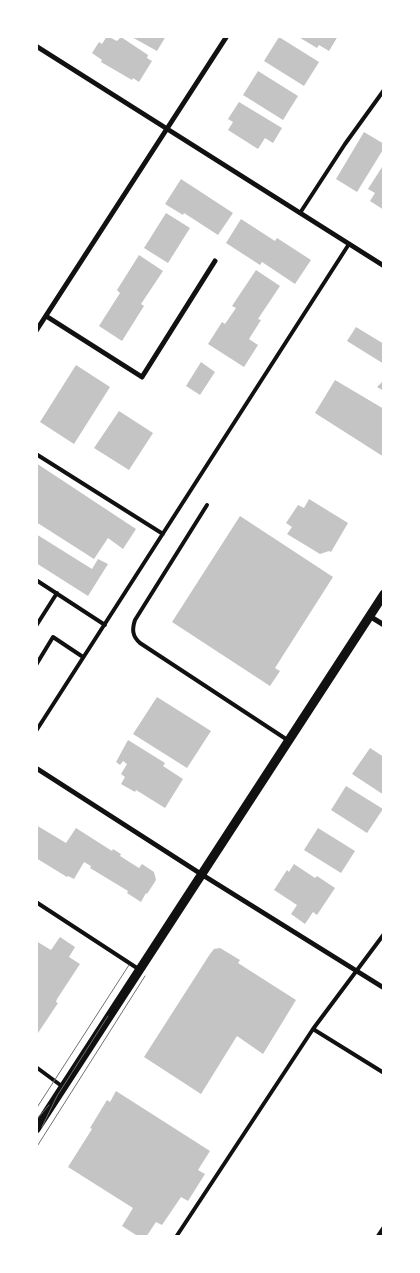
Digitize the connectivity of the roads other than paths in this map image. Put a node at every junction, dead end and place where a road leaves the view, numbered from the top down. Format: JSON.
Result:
{"nodes":[{"id":1,"x":227,"y":36,"type":"edge"},
{"id":2,"x":36,"y":46,"type":"edge"},
{"id":3,"x":384,"y":90,"type":"edge"},
{"id":4,"x":167,"y":129,"type":"junction"},
{"id":5,"x":300,"y":213,"type":"junction"},
{"id":6,"x":350,"y":244,"type":"junction"},
{"id":7,"x":215,"y":261,"type":"dead end"},
{"id":8,"x":384,"y":266,"type":"edge"},
{"id":9,"x":46,"y":316,"type":"junction"},
{"id":10,"x":36,"y":331,"type":"edge"},
{"id":11,"x":36,"y":454,"type":"edge"},
{"id":12,"x":207,"y":505,"type":"dead end"},
{"id":13,"x":163,"y":534,"type":"junction"},
{"id":14,"x":36,"y":580,"type":"edge"},
{"id":15,"x":57,"y":593,"type":"junction"},
{"id":16,"x":384,"y":594,"type":"edge"},
{"id":17,"x":370,"y":617,"type":"junction"},
{"id":18,"x":105,"y":624,"type":"junction"},
{"id":19,"x":384,"y":625,"type":"edge"},
{"id":20,"x":36,"y":626,"type":"edge"},
{"id":21,"x":83,"y":657,"type":"junction"},
{"id":22,"x":36,"y":665,"type":"edge"},
{"id":23,"x":36,"y":731,"type":"edge"},
{"id":24,"x":289,"y":741,"type":"junction"},
{"id":25,"x":36,"y":768,"type":"edge"},
{"id":26,"x":201,"y":874,"type":"junction"},
{"id":27,"x":36,"y":902,"type":"edge"},
{"id":28,"x":384,"y":933,"type":"edge"},
{"id":29,"x":140,"y":970,"type":"junction"},
{"id":30,"x":356,"y":971,"type":"junction"},
{"id":31,"x":384,"y":988,"type":"edge"},
{"id":32,"x":313,"y":1028,"type":"junction"},
{"id":33,"x":36,"y":1067,"type":"edge"},
{"id":34,"x":384,"y":1072,"type":"edge"},
{"id":35,"x":63,"y":1087,"type":"junction"},
{"id":36,"x":36,"y":1129,"type":"edge"},
{"id":37,"x":384,"y":1228,"type":"edge"},
{"id":38,"x":176,"y":1237,"type":"edge"},
{"id":39,"x":378,"y":1237,"type":"edge"}],
"edges":[{"from":1,"to":4,"type":"street"},
{"from":2,"to":4,"type":"street"},
{"from":3,"to":5,"type":"lane"},
{"from":4,"to":5,"type":"street"},
{"from":4,"to":9,"type":"street"},
{"from":5,"to":6,"type":"street"},
{"from":6,"to":8,"type":"street"},
{"from":6,"to":13,"type":"lane"},
{"from":7,"to":9,"type":"street"},
{"from":9,"to":10,"type":"street"},
{"from":11,"to":13,"type":"lane"},
{"from":12,"to":24,"type":"lane"},
{"from":13,"to":18,"type":"lane"},
{"from":14,"to":15,"type":"lane"},
{"from":15,"to":18,"type":"lane"},
{"from":15,"to":20,"type":"lane"},
{"from":16,"to":17,"type":"street"},
{"from":17,"to":19,"type":"street"},
{"from":17,"to":24,"type":"street"},
{"from":18,"to":21,"type":"lane"},
{"from":21,"to":22,"type":"lane"},
{"from":21,"to":23,"type":"lane"},
{"from":24,"to":26,"type":"street"},
{"from":25,"to":26,"type":"street"},
{"from":26,"to":29,"type":"street"},
{"from":26,"to":30,"type":"street"},
{"from":27,"to":29,"type":"lane"},
{"from":28,"to":30,"type":"lane"},
{"from":29,"to":35,"type":"street"},
{"from":30,"to":31,"type":"street"},
{"from":30,"to":32,"type":"lane"},
{"from":32,"to":34,"type":"lane"},
{"from":32,"to":38,"type":"lane"},
{"from":33,"to":35,"type":"lane"},
{"from":35,"to":36,"type":"street"},
{"from":37,"to":39,"type":"street"}]}
